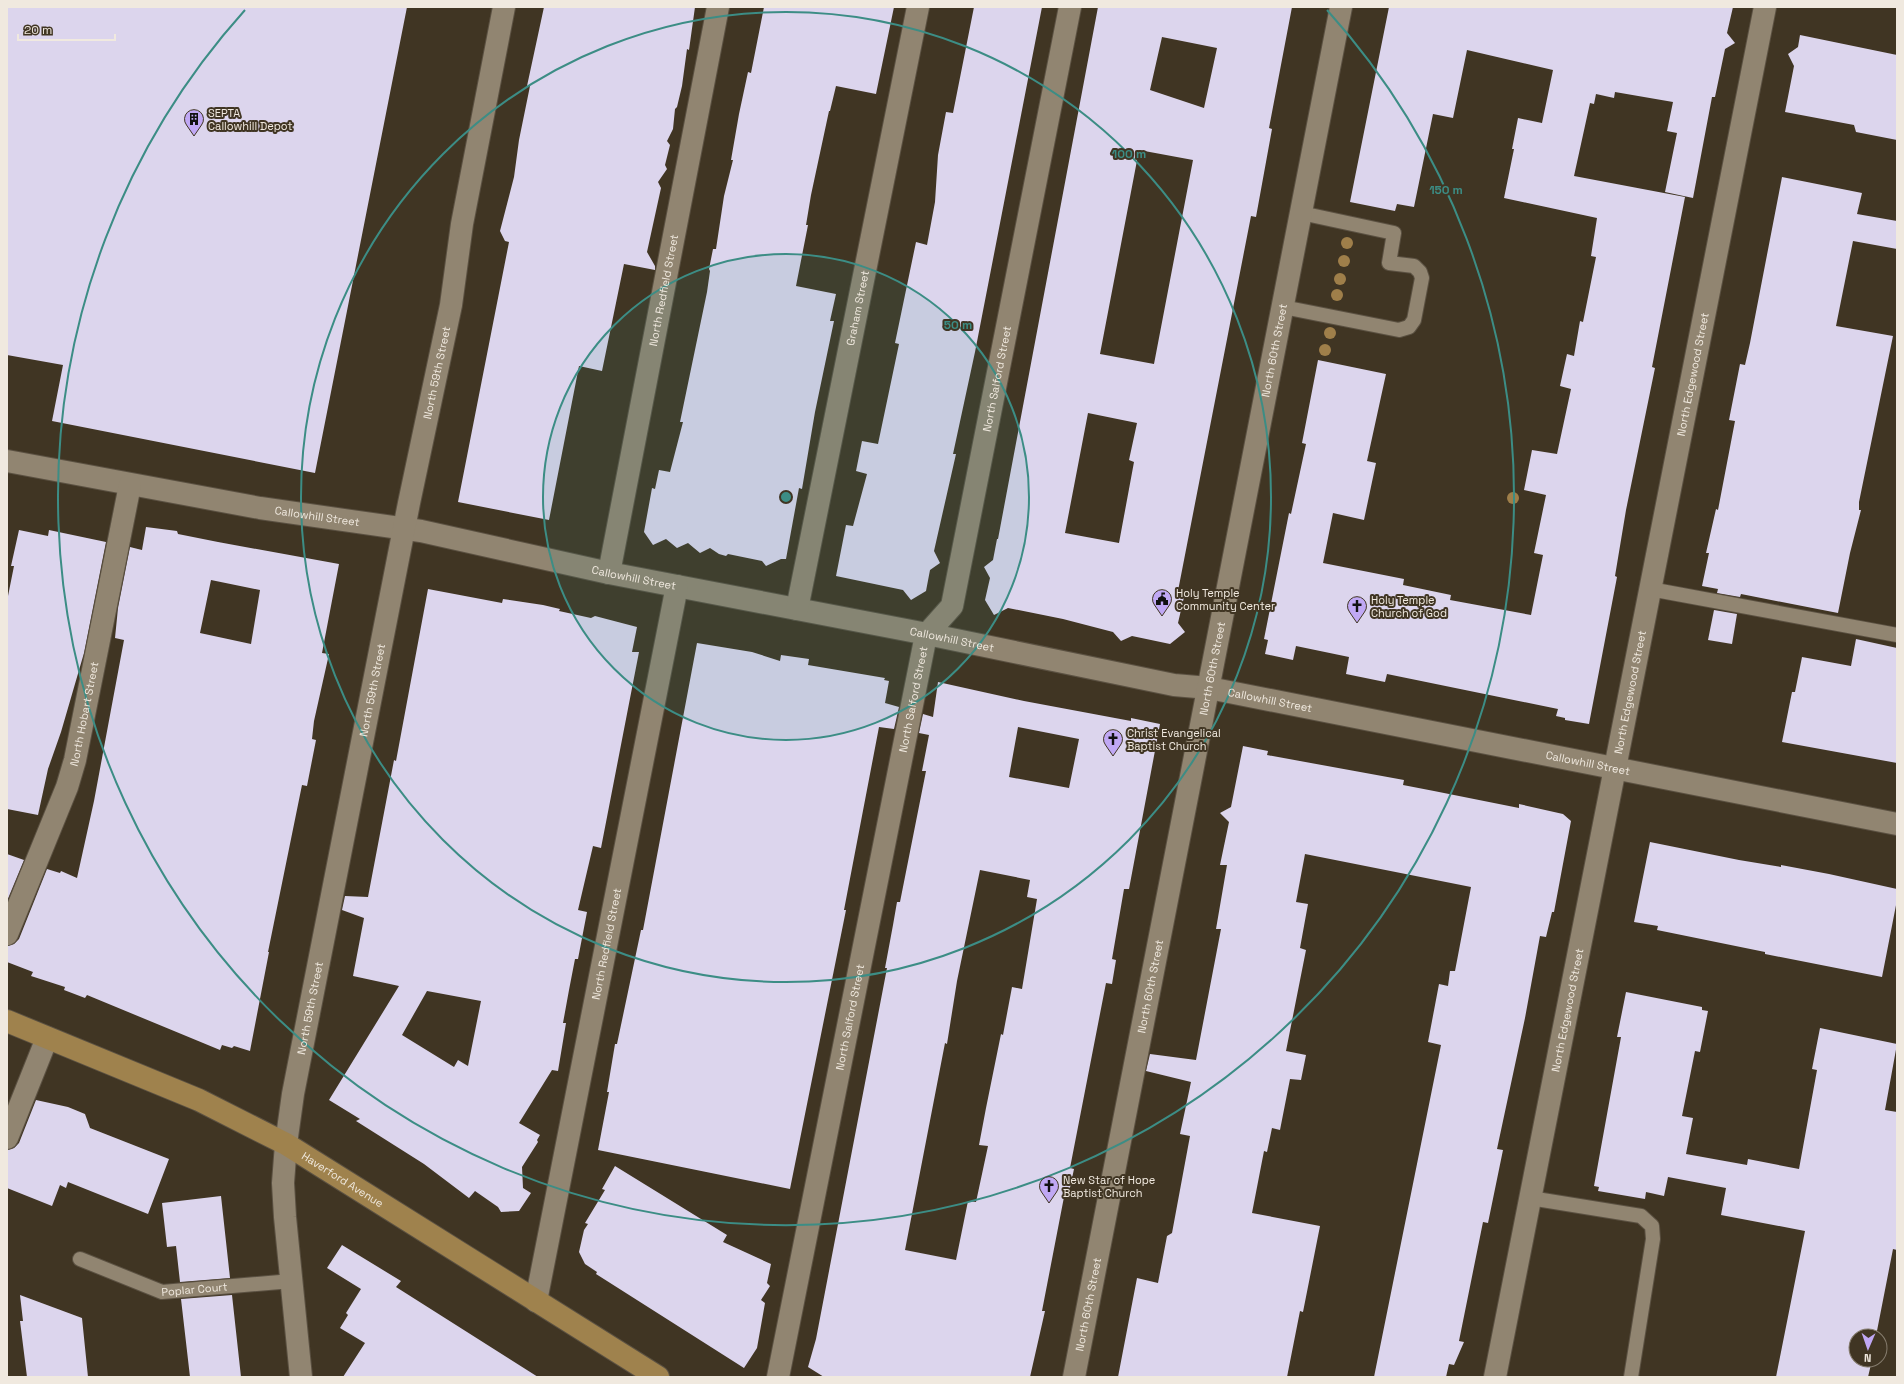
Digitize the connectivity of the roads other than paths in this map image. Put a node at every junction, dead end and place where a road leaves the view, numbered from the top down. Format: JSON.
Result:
{"nodes":[{"id":1,"x":504,"y":7,"type":"edge"},
{"id":2,"x":718,"y":7,"type":"edge"},
{"id":3,"x":918,"y":7,"type":"edge"},
{"id":4,"x":1070,"y":7,"type":"edge"},
{"id":5,"x":1341,"y":7,"type":"edge"},
{"id":6,"x":1765,"y":7,"type":"edge"},
{"id":7,"x":1301,"y":212,"type":"junction"},
{"id":8,"x":1283,"y":307,"type":"junction"},
{"id":9,"x":7,"y":461,"type":"edge"},
{"id":10,"x":130,"y":485,"type":"junction"},
{"id":11,"x":404,"y":529,"type":"junction"},
{"id":12,"x":609,"y":573,"type":"junction"},
{"id":13,"x":677,"y":586,"type":"junction"},
{"id":14,"x":1650,"y":589,"type":"junction"},
{"id":15,"x":797,"y":609,"type":"junction"},
{"id":16,"x":927,"y":634,"type":"junction"},
{"id":17,"x":1897,"y":635,"type":"edge"},
{"id":18,"x":1208,"y":688,"type":"junction"},
{"id":19,"x":1614,"y":768,"type":"junction"},
{"id":20,"x":1897,"y":824,"type":"edge"},
{"id":21,"x":7,"y":934,"type":"edge"},
{"id":22,"x":7,"y":1021,"type":"edge"},
{"id":23,"x":47,"y":1038,"type":"junction"},
{"id":24,"x":7,"y":1138,"type":"edge"},
{"id":25,"x":286,"y":1144,"type":"junction"},
{"id":26,"x":1530,"y":1198,"type":"junction"},
{"id":27,"x":80,"y":1259,"type":"dead end"},
{"id":28,"x":292,"y":1281,"type":"junction"},
{"id":29,"x":536,"y":1301,"type":"junction"},
{"id":30,"x":301,"y":1377,"type":"edge"},
{"id":31,"x":658,"y":1377,"type":"edge"},
{"id":32,"x":778,"y":1377,"type":"edge"},
{"id":33,"x":1074,"y":1377,"type":"edge"},
{"id":34,"x":1495,"y":1377,"type":"edge"},
{"id":35,"x":1631,"y":1377,"type":"edge"}],
"edges":[{"from":1,"to":11,"type":"street","name":"North 59th Street"},
{"from":2,"to":12,"type":"street","name":"North Redfield Street"},
{"from":3,"to":15,"type":"street","name":"Graham Street"},
{"from":4,"to":16,"type":"street","name":"North Salford Street"},
{"from":5,"to":7,"type":"street","name":"North 60th Street"},
{"from":6,"to":14,"type":"street","name":"North Edgewood Street"},
{"from":7,"to":8,"type":"street","name":"North 60th Street"},
{"from":7,"to":8,"type":"lane"},
{"from":8,"to":18,"type":"street","name":"North 60th Street"},
{"from":9,"to":10,"type":"street","name":"Callowhill Street"},
{"from":10,"to":11,"type":"street","name":"Callowhill Street"},
{"from":10,"to":21,"type":"street","name":"North Hobart Street"},
{"from":11,"to":12,"type":"street","name":"Callowhill Street"},
{"from":11,"to":25,"type":"street","name":"North 59th Street"},
{"from":12,"to":13,"type":"street","name":"Callowhill Street"},
{"from":13,"to":15,"type":"street","name":"Callowhill Street"},
{"from":13,"to":29,"type":"street","name":"North Redfield Street"},
{"from":14,"to":17,"type":"lane"},
{"from":14,"to":19,"type":"street","name":"North Edgewood Street"},
{"from":15,"to":16,"type":"street","name":"Callowhill Street"},
{"from":16,"to":18,"type":"street","name":"Callowhill Street"},
{"from":16,"to":32,"type":"street","name":"North Salford Street"},
{"from":18,"to":19,"type":"street","name":"Callowhill Street"},
{"from":18,"to":33,"type":"street","name":"North 60th Street"},
{"from":19,"to":20,"type":"street","name":"Callowhill Street"},
{"from":19,"to":26,"type":"street","name":"North Edgewood Street"},
{"from":22,"to":23,"type":"main road","name":"Haverford Avenue"},
{"from":23,"to":24,"type":"street"},
{"from":23,"to":25,"type":"main road","name":"Haverford Avenue"},
{"from":25,"to":28,"type":"street","name":"North 59th Street"},
{"from":25,"to":29,"type":"main road","name":"Haverford Avenue"},
{"from":26,"to":34,"type":"street","name":"North Edgewood Street"},
{"from":26,"to":35,"type":"lane"},
{"from":27,"to":28,"type":"lane","name":"Poplar Court"},
{"from":28,"to":30,"type":"street","name":"North 59th Street"},
{"from":29,"to":31,"type":"main road","name":"Haverford Avenue"}]}
